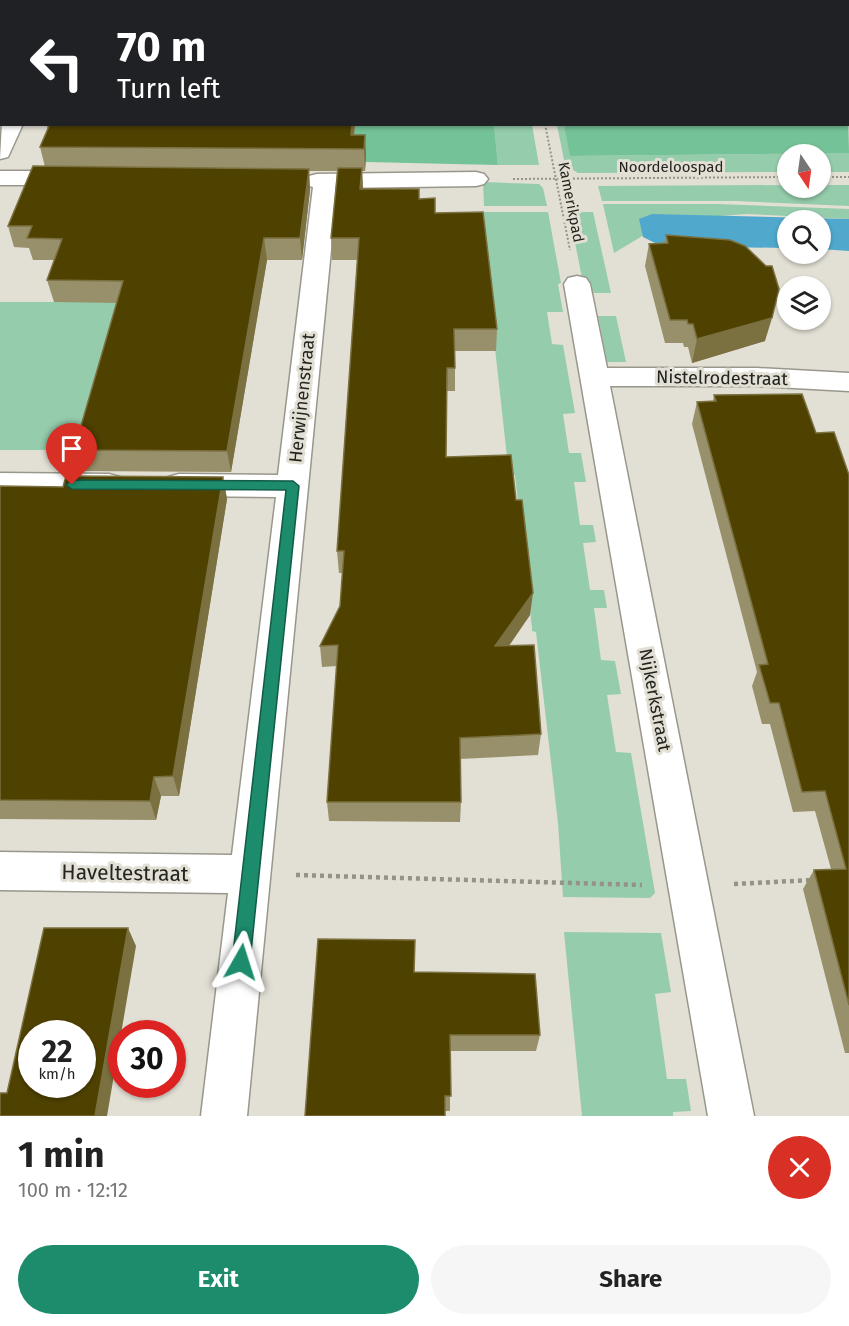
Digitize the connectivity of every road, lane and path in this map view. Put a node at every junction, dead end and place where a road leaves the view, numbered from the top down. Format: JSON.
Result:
{"nodes":[{"id":1,"x":11,"y":126,"type":"edge"},
{"id":2,"x":545,"y":126,"type":"edge"},
{"id":3,"x":0,"y":152,"type":"edge"},
{"id":4,"x":777,"y":177,"type":"edge"},
{"id":5,"x":831,"y":177,"type":"edge"},
{"id":6,"x":849,"y":177,"type":"edge"},
{"id":7,"x":0,"y":178,"type":"edge"},
{"id":8,"x":93,"y":178,"type":"edge"},
{"id":9,"x":556,"y":178,"type":"junction"},
{"id":10,"x":476,"y":179,"type":"dead end"},
{"id":11,"x":291,"y":180,"type":"edge"},
{"id":12,"x":326,"y":181,"type":"junction"},
{"id":13,"x":576,"y":284,"type":"joint"},
{"id":14,"x":595,"y":377,"type":"junction"},
{"id":15,"x":849,"y":382,"type":"edge"},
{"id":16,"x":0,"y":484,"type":"edge"},
{"id":17,"x":293,"y":486,"type":"junction"},
{"id":18,"x":0,"y":871,"type":"edge"},
{"id":19,"x":250,"y":874,"type":"junction"},
{"id":20,"x":815,"y":880,"type":"edge"},
{"id":21,"x":689,"y":886,"type":"junction"},
{"id":22,"x":224,"y":1116,"type":"edge"},
{"id":23,"x":731,"y":1116,"type":"edge"}],
"edges":[{"from":1,"to":3,"type":"street"},
{"from":2,"to":9,"type":"path","name":"Kamerikpad"},
{"from":4,"to":9,"type":"path","name":"Noordeloospad"},
{"from":5,"to":6,"type":"path"},
{"from":7,"to":8,"type":"street"},
{"from":9,"to":13,"type":"path","name":"Kamerikpad"},
{"from":10,"to":12,"type":"street"},
{"from":11,"to":12,"type":"street"},
{"from":12,"to":17,"type":"street","name":"Herwijnenstraat"},
{"from":13,"to":14,"type":"street","name":"Nijkerkstraat"},
{"from":14,"to":15,"type":"street","name":"Nistelrodestraat"},
{"from":14,"to":21,"type":"street","name":"Nijkerkstraat"},
{"from":16,"to":17,"type":"street"},
{"from":17,"to":19,"type":"street","name":"Herwijnenstraat"},
{"from":18,"to":19,"type":"street","name":"Haveltestraat"},
{"from":19,"to":21,"type":"path"},
{"from":19,"to":22,"type":"street","name":"Herwijnenstraat"},
{"from":20,"to":21,"type":"path"},
{"from":21,"to":23,"type":"street","name":"Nijkerkstraat"}]}
